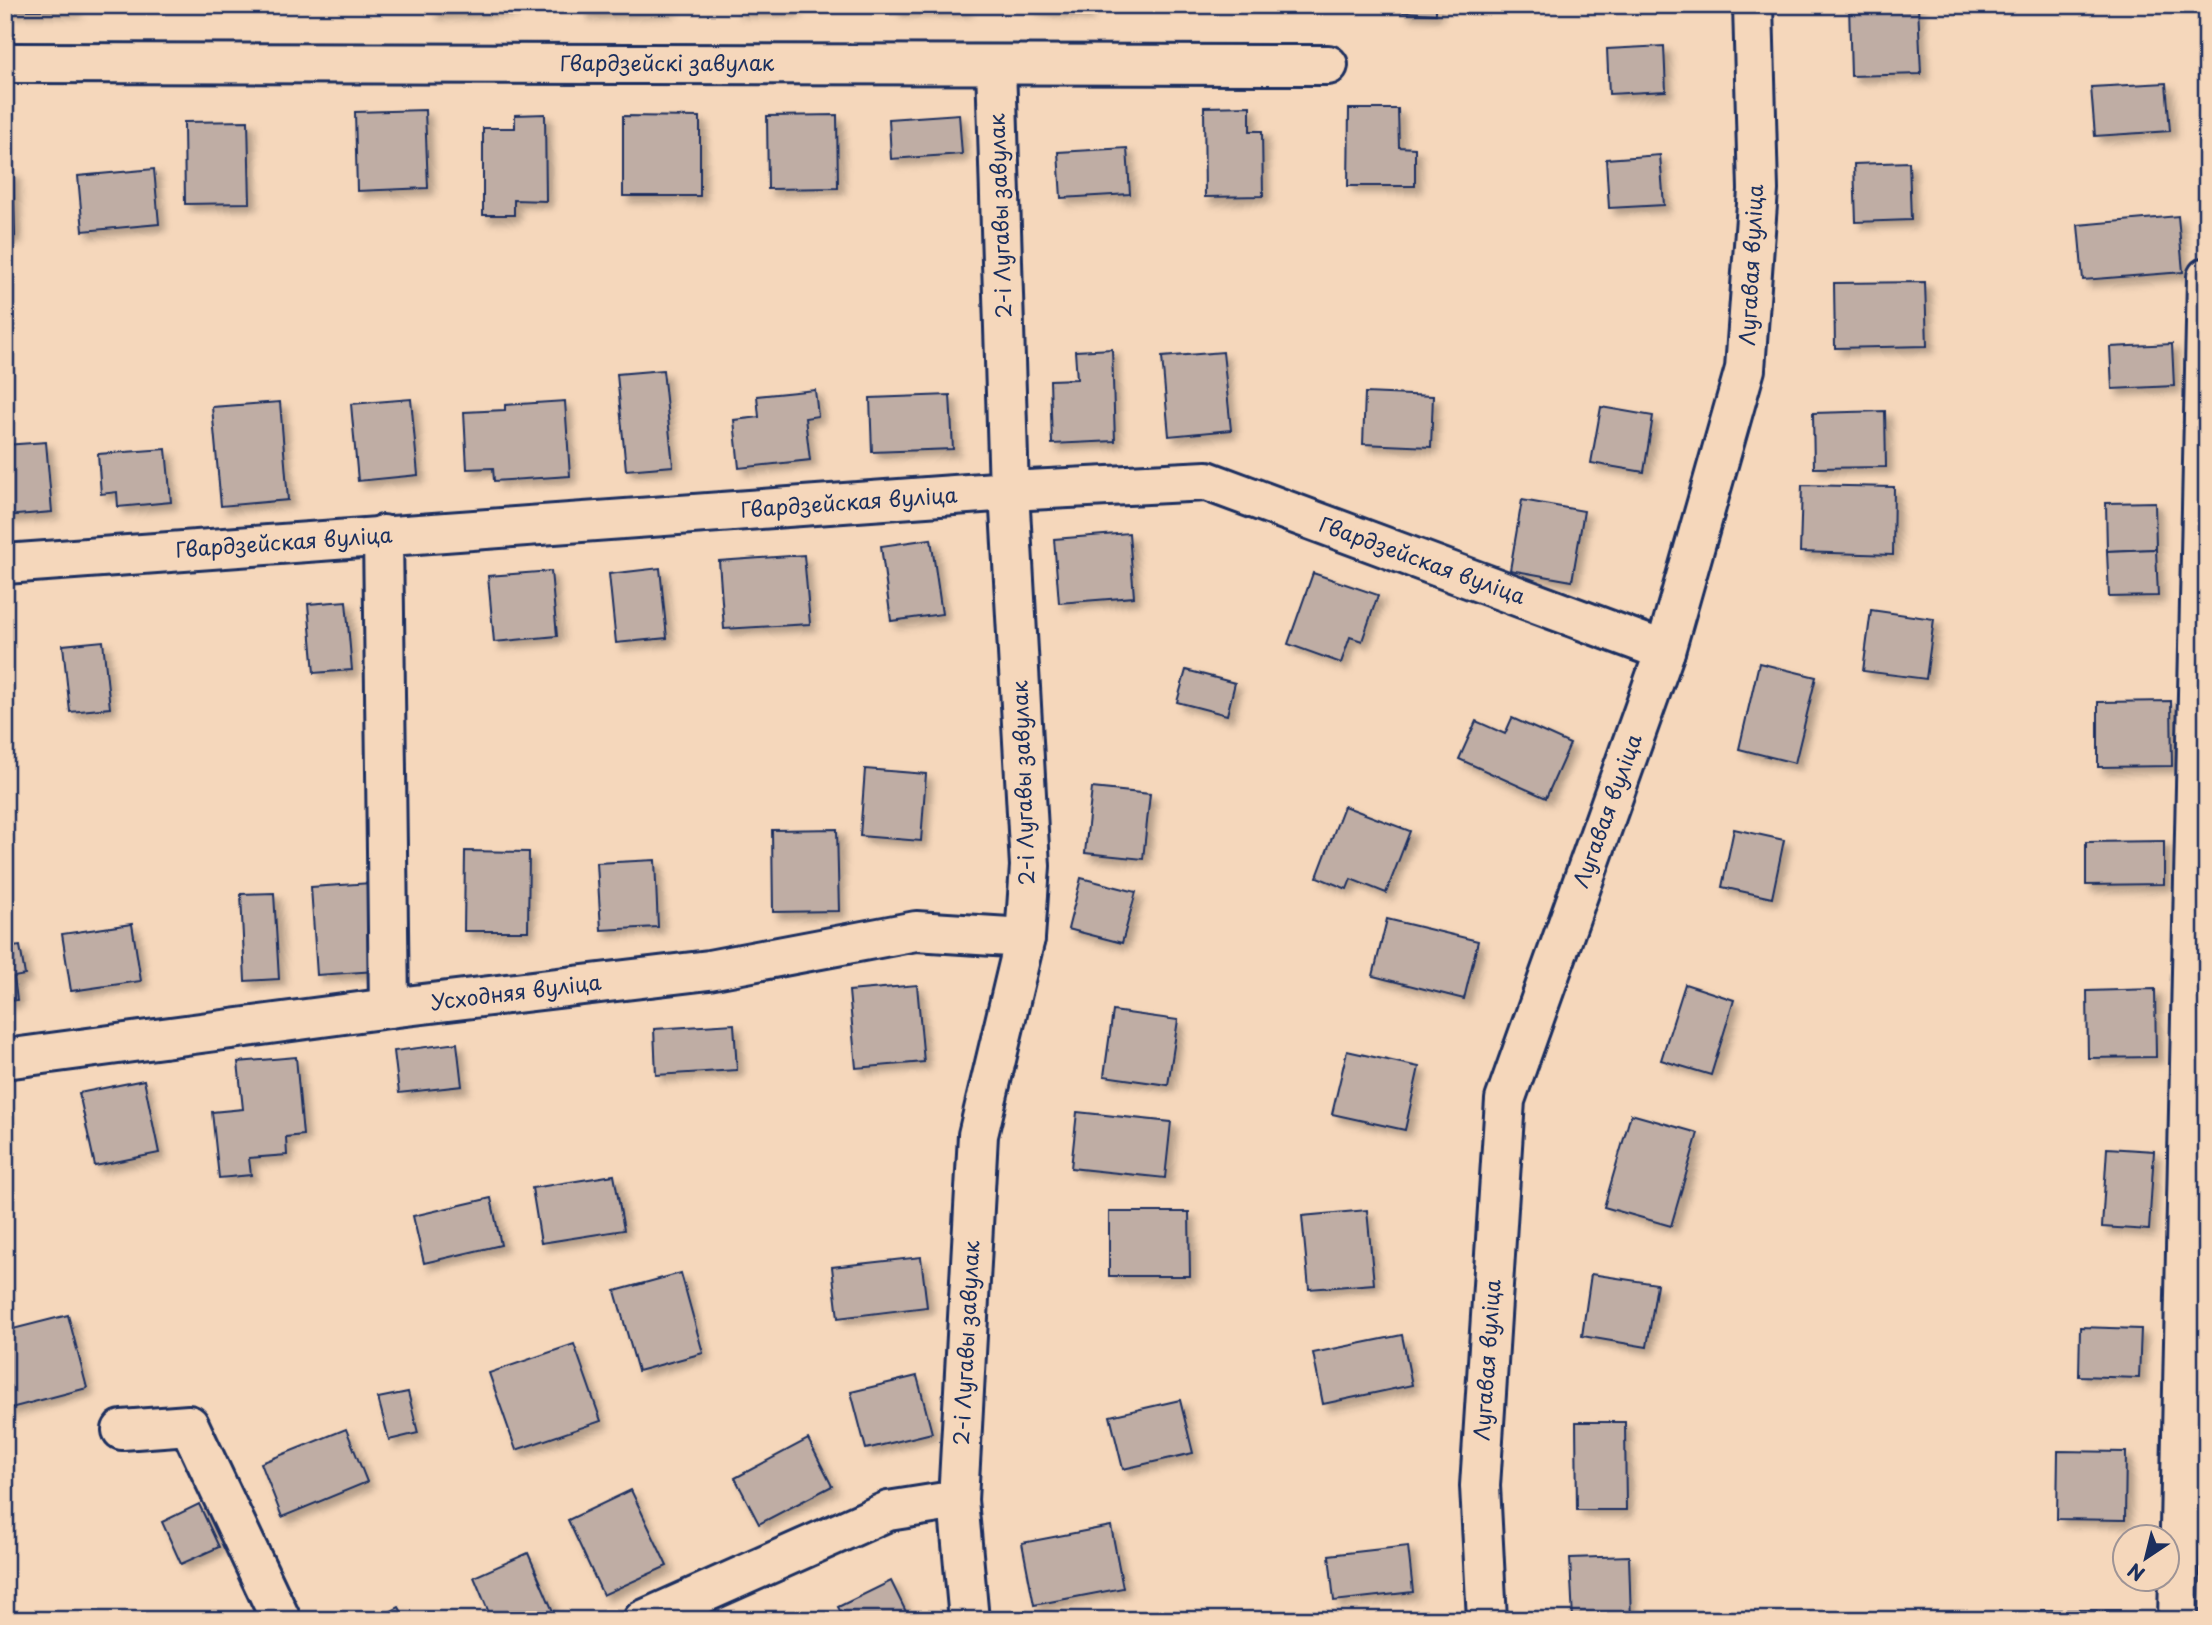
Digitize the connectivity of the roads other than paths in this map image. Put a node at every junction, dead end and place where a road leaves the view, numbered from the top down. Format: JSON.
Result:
{"nodes":[{"id":1,"x":1753,"y":5,"type":"edge"},
{"id":2,"x":5,"y":64,"type":"edge"},
{"id":3,"x":996,"y":65,"type":"junction"},
{"id":4,"x":1328,"y":65,"type":"dead end"},
{"id":5,"x":2207,"y":277,"type":"edge"},
{"id":6,"x":1009,"y":491,"type":"junction"},
{"id":7,"x":383,"y":536,"type":"junction"},
{"id":8,"x":5,"y":565,"type":"edge"},
{"id":9,"x":1665,"y":651,"type":"junction"},
{"id":10,"x":1026,"y":938,"type":"junction"},
{"id":11,"x":389,"y":1008,"type":"junction"},
{"id":12,"x":5,"y":1059,"type":"edge"},
{"id":13,"x":122,"y":1430,"type":"dead end"},
{"id":14,"x":958,"y":1500,"type":"junction"},
{"id":15,"x":281,"y":1620,"type":"edge"},
{"id":16,"x":643,"y":1620,"type":"edge"},
{"id":17,"x":969,"y":1620,"type":"edge"},
{"id":18,"x":1486,"y":1620,"type":"edge"},
{"id":19,"x":2178,"y":1620,"type":"edge"}],
"edges":[{"from":1,"to":9,"type":"street","name":"Лугавая вуліца"},
{"from":2,"to":3,"type":"street","name":"Гвардзейскі завулак"},
{"from":3,"to":4,"type":"street","name":"Гвардзейскі завулак"},
{"from":3,"to":6,"type":"street","name":"2-і Лугавы завулак"},
{"from":5,"to":19,"type":"street"},
{"from":6,"to":7,"type":"street","name":"Гвардзейская вуліца"},
{"from":6,"to":9,"type":"street","name":"Гвардзейская вуліца"},
{"from":6,"to":10,"type":"street","name":"2-і Лугавы завулак"},
{"from":7,"to":8,"type":"street","name":"Гвардзейская вуліца"},
{"from":7,"to":11,"type":"street"},
{"from":9,"to":18,"type":"street","name":"Лугавая вуліца"},
{"from":10,"to":11,"type":"street","name":"Усходняя вуліца"},
{"from":10,"to":14,"type":"street","name":"2-і Лугавы завулак"},
{"from":11,"to":12,"type":"street","name":"Усходняя вуліца"},
{"from":13,"to":15,"type":"street"},
{"from":14,"to":16,"type":"street"},
{"from":14,"to":17,"type":"street","name":"2-і Лугавы завулак"}]}
